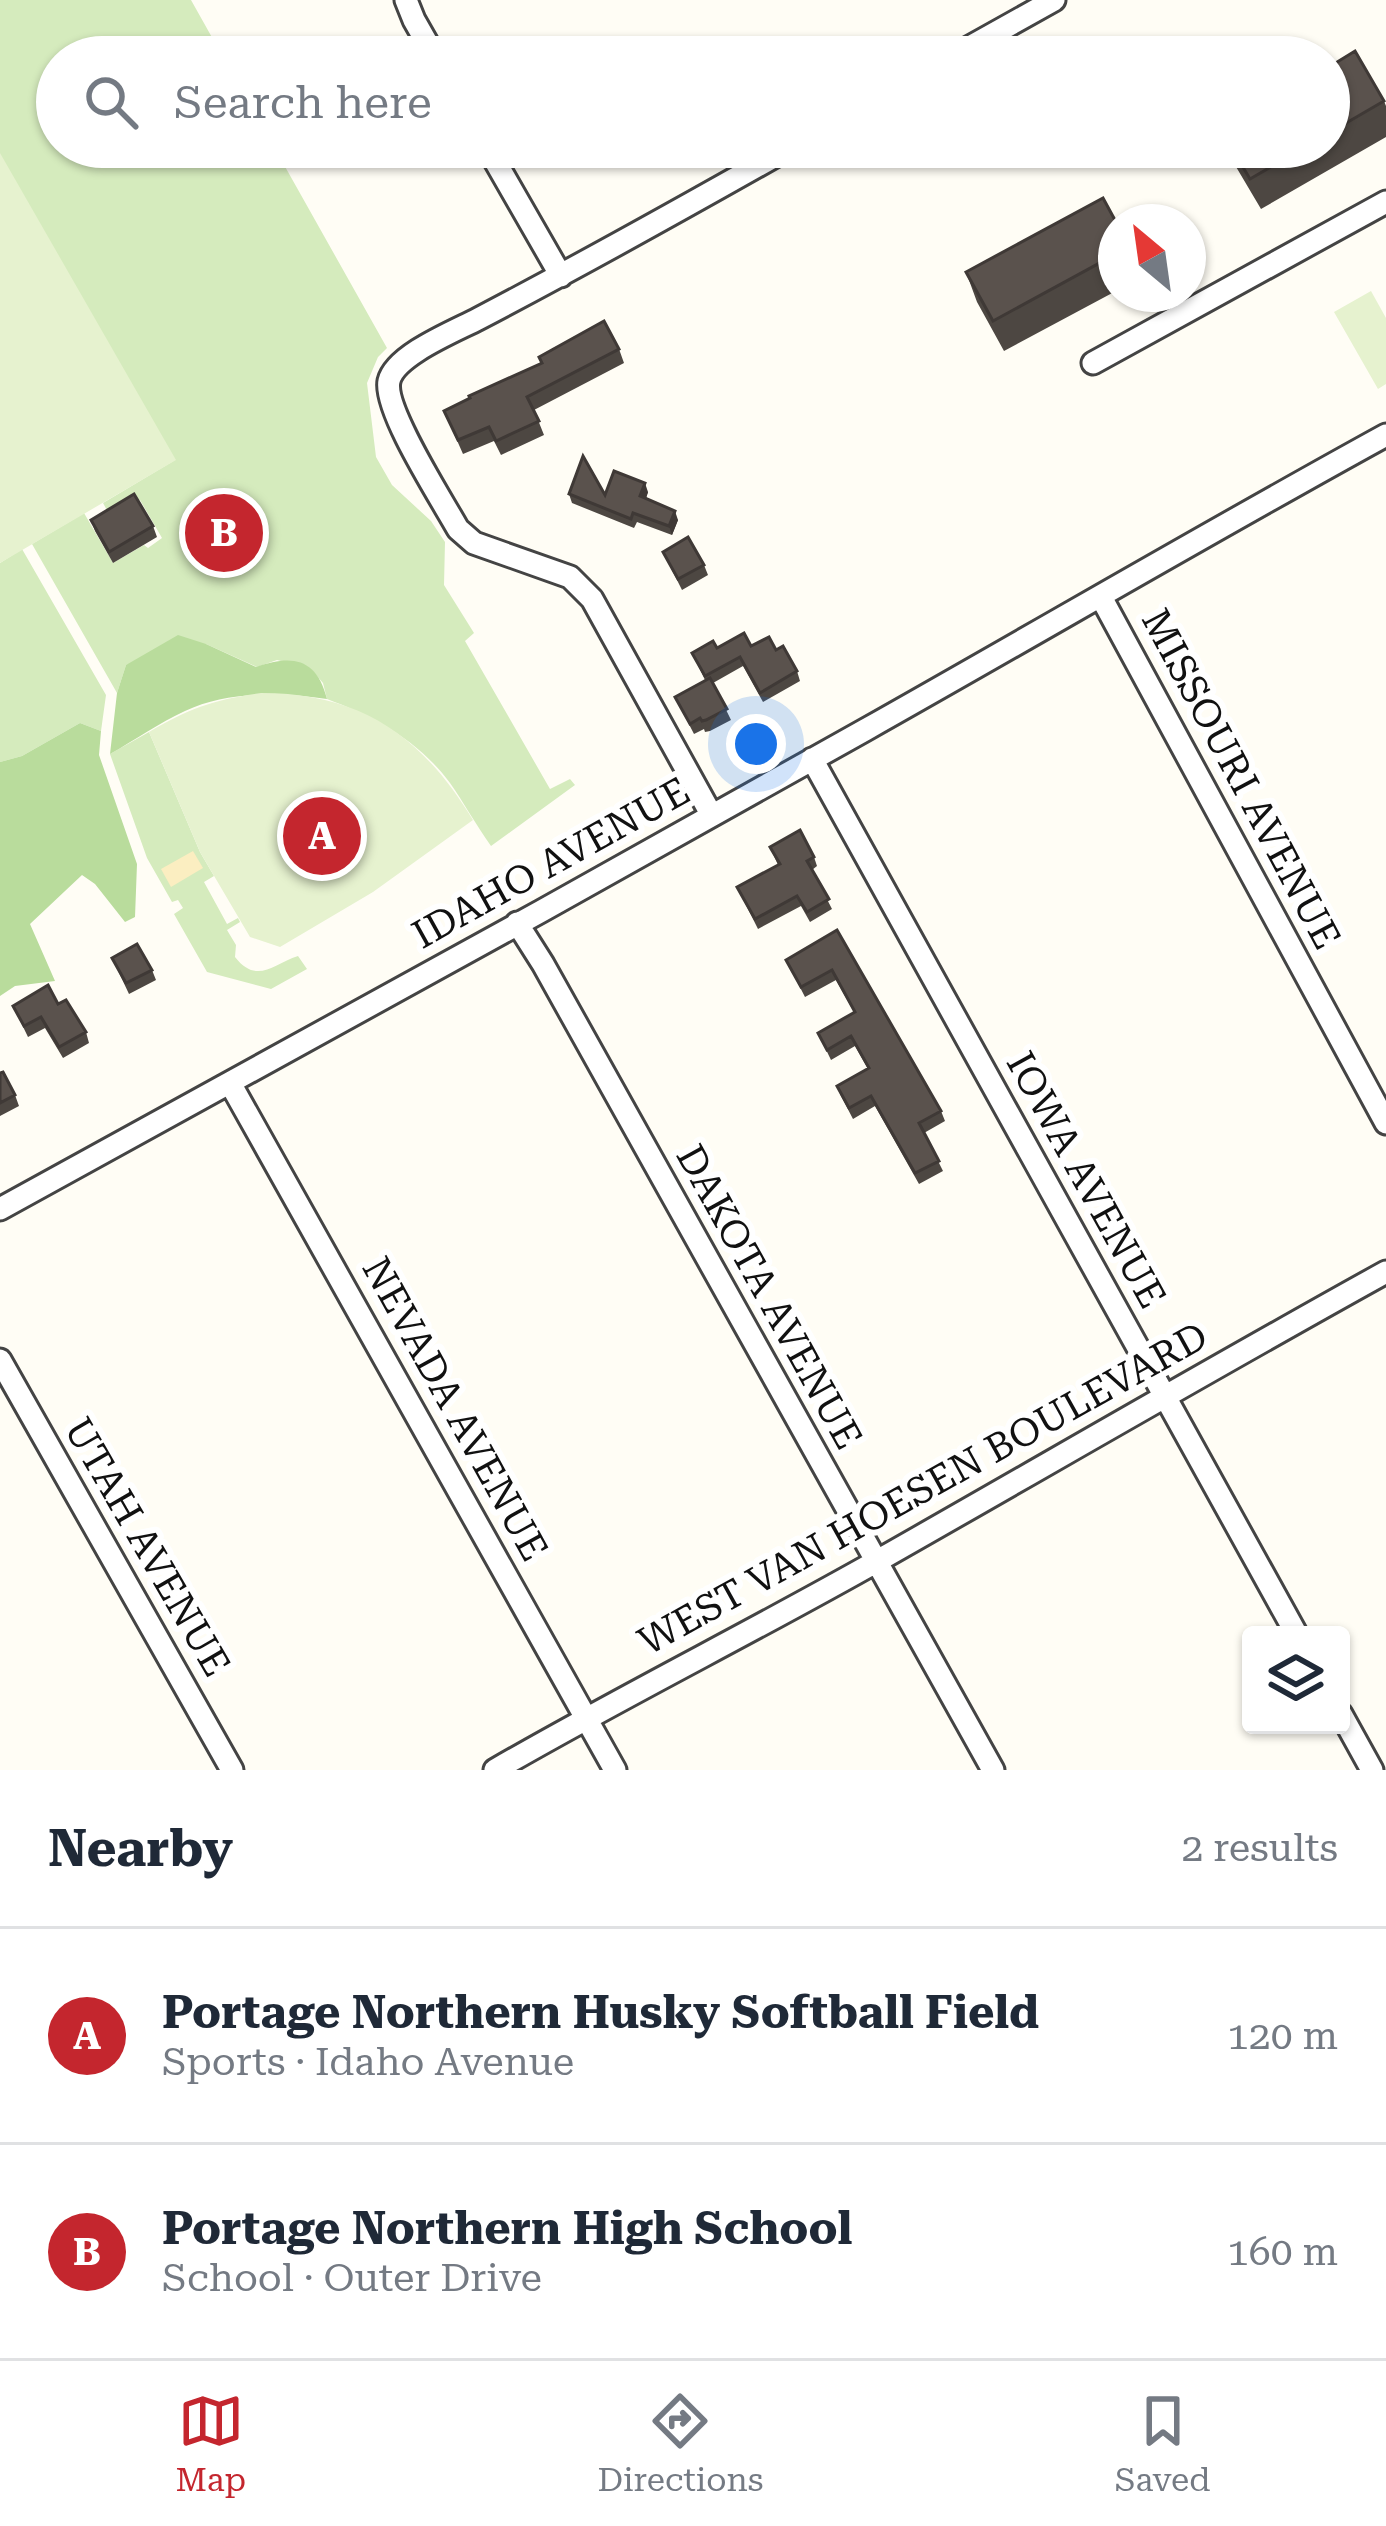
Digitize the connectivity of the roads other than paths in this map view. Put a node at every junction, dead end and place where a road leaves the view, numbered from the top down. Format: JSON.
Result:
{"nodes":[{"id":1,"x":406,"y":0,"type":"edge"},
{"id":2,"x":1054,"y":0,"type":"edge"},
{"id":3,"x":423,"y":36,"type":"edge"},
{"id":4,"x":990,"y":36,"type":"edge"},
{"id":5,"x":499,"y":168,"type":"edge"},
{"id":6,"x":754,"y":168,"type":"edge"},
{"id":7,"x":1386,"y":202,"type":"edge"},
{"id":8,"x":561,"y":276,"type":"junction"},
{"id":9,"x":1093,"y":364,"type":"dead end"},
{"id":10,"x":1386,"y":435,"type":"edge"},
{"id":11,"x":1101,"y":597,"type":"junction"},
{"id":12,"x":812,"y":759,"type":"junction"},
{"id":13,"x":711,"y":814,"type":"junction"},
{"id":14,"x":517,"y":923,"type":"junction"},
{"id":15,"x":230,"y":1083,"type":"junction"},
{"id":16,"x":1386,"y":1123,"type":"edge"},
{"id":17,"x":0,"y":1209,"type":"edge"},
{"id":18,"x":1386,"y":1272,"type":"edge"},
{"id":19,"x":0,"y":1360,"type":"edge"},
{"id":20,"x":1163,"y":1395,"type":"junction"},
{"id":21,"x":875,"y":1562,"type":"junction"},
{"id":22,"x":1292,"y":1626,"type":"edge"},
{"id":23,"x":586,"y":1718,"type":"junction"},
{"id":24,"x":1350,"y":1730,"type":"edge"},
{"id":25,"x":232,"y":1770,"type":"edge"},
{"id":26,"x":495,"y":1770,"type":"edge"},
{"id":27,"x":615,"y":1770,"type":"edge"},
{"id":28,"x":993,"y":1770,"type":"edge"},
{"id":29,"x":1372,"y":1770,"type":"edge"}],
"edges":[{"from":1,"to":3,"type":"street"},
{"from":2,"to":4,"type":"street"},
{"from":5,"to":8,"type":"street"},
{"from":6,"to":8,"type":"street"},
{"from":7,"to":9,"type":"street"},
{"from":8,"to":13,"type":"street"},
{"from":10,"to":11,"type":"street","name":"IDAHO AVENUE"},
{"from":11,"to":12,"type":"street","name":"IDAHO AVENUE"},
{"from":11,"to":16,"type":"street","name":"MISSOURI AVENUE"},
{"from":12,"to":13,"type":"street","name":"IDAHO AVENUE"},
{"from":12,"to":20,"type":"street","name":"IOWA AVENUE"},
{"from":13,"to":14,"type":"street","name":"IDAHO AVENUE"},
{"from":14,"to":15,"type":"street","name":"IDAHO AVENUE"},
{"from":14,"to":21,"type":"street","name":"DAKOTA AVENUE"},
{"from":15,"to":17,"type":"street","name":"IDAHO AVENUE"},
{"from":15,"to":23,"type":"street","name":"NEVADA AVENUE"},
{"from":18,"to":20,"type":"street","name":"WEST VAN HOESEN BOULEVARD"},
{"from":19,"to":25,"type":"street","name":"UTAH AVENUE"},
{"from":20,"to":21,"type":"street","name":"WEST VAN HOESEN BOULEVARD"},
{"from":20,"to":22,"type":"street","name":"IOWA AVENUE"},
{"from":21,"to":23,"type":"street","name":"WEST VAN HOESEN BOULEVARD"},
{"from":21,"to":28,"type":"street","name":"DAKOTA AVENUE"},
{"from":23,"to":26,"type":"street","name":"WEST VAN HOESEN BOULEVARD"},
{"from":23,"to":27,"type":"street","name":"NEVADA AVENUE"},
{"from":24,"to":29,"type":"street"}]}
